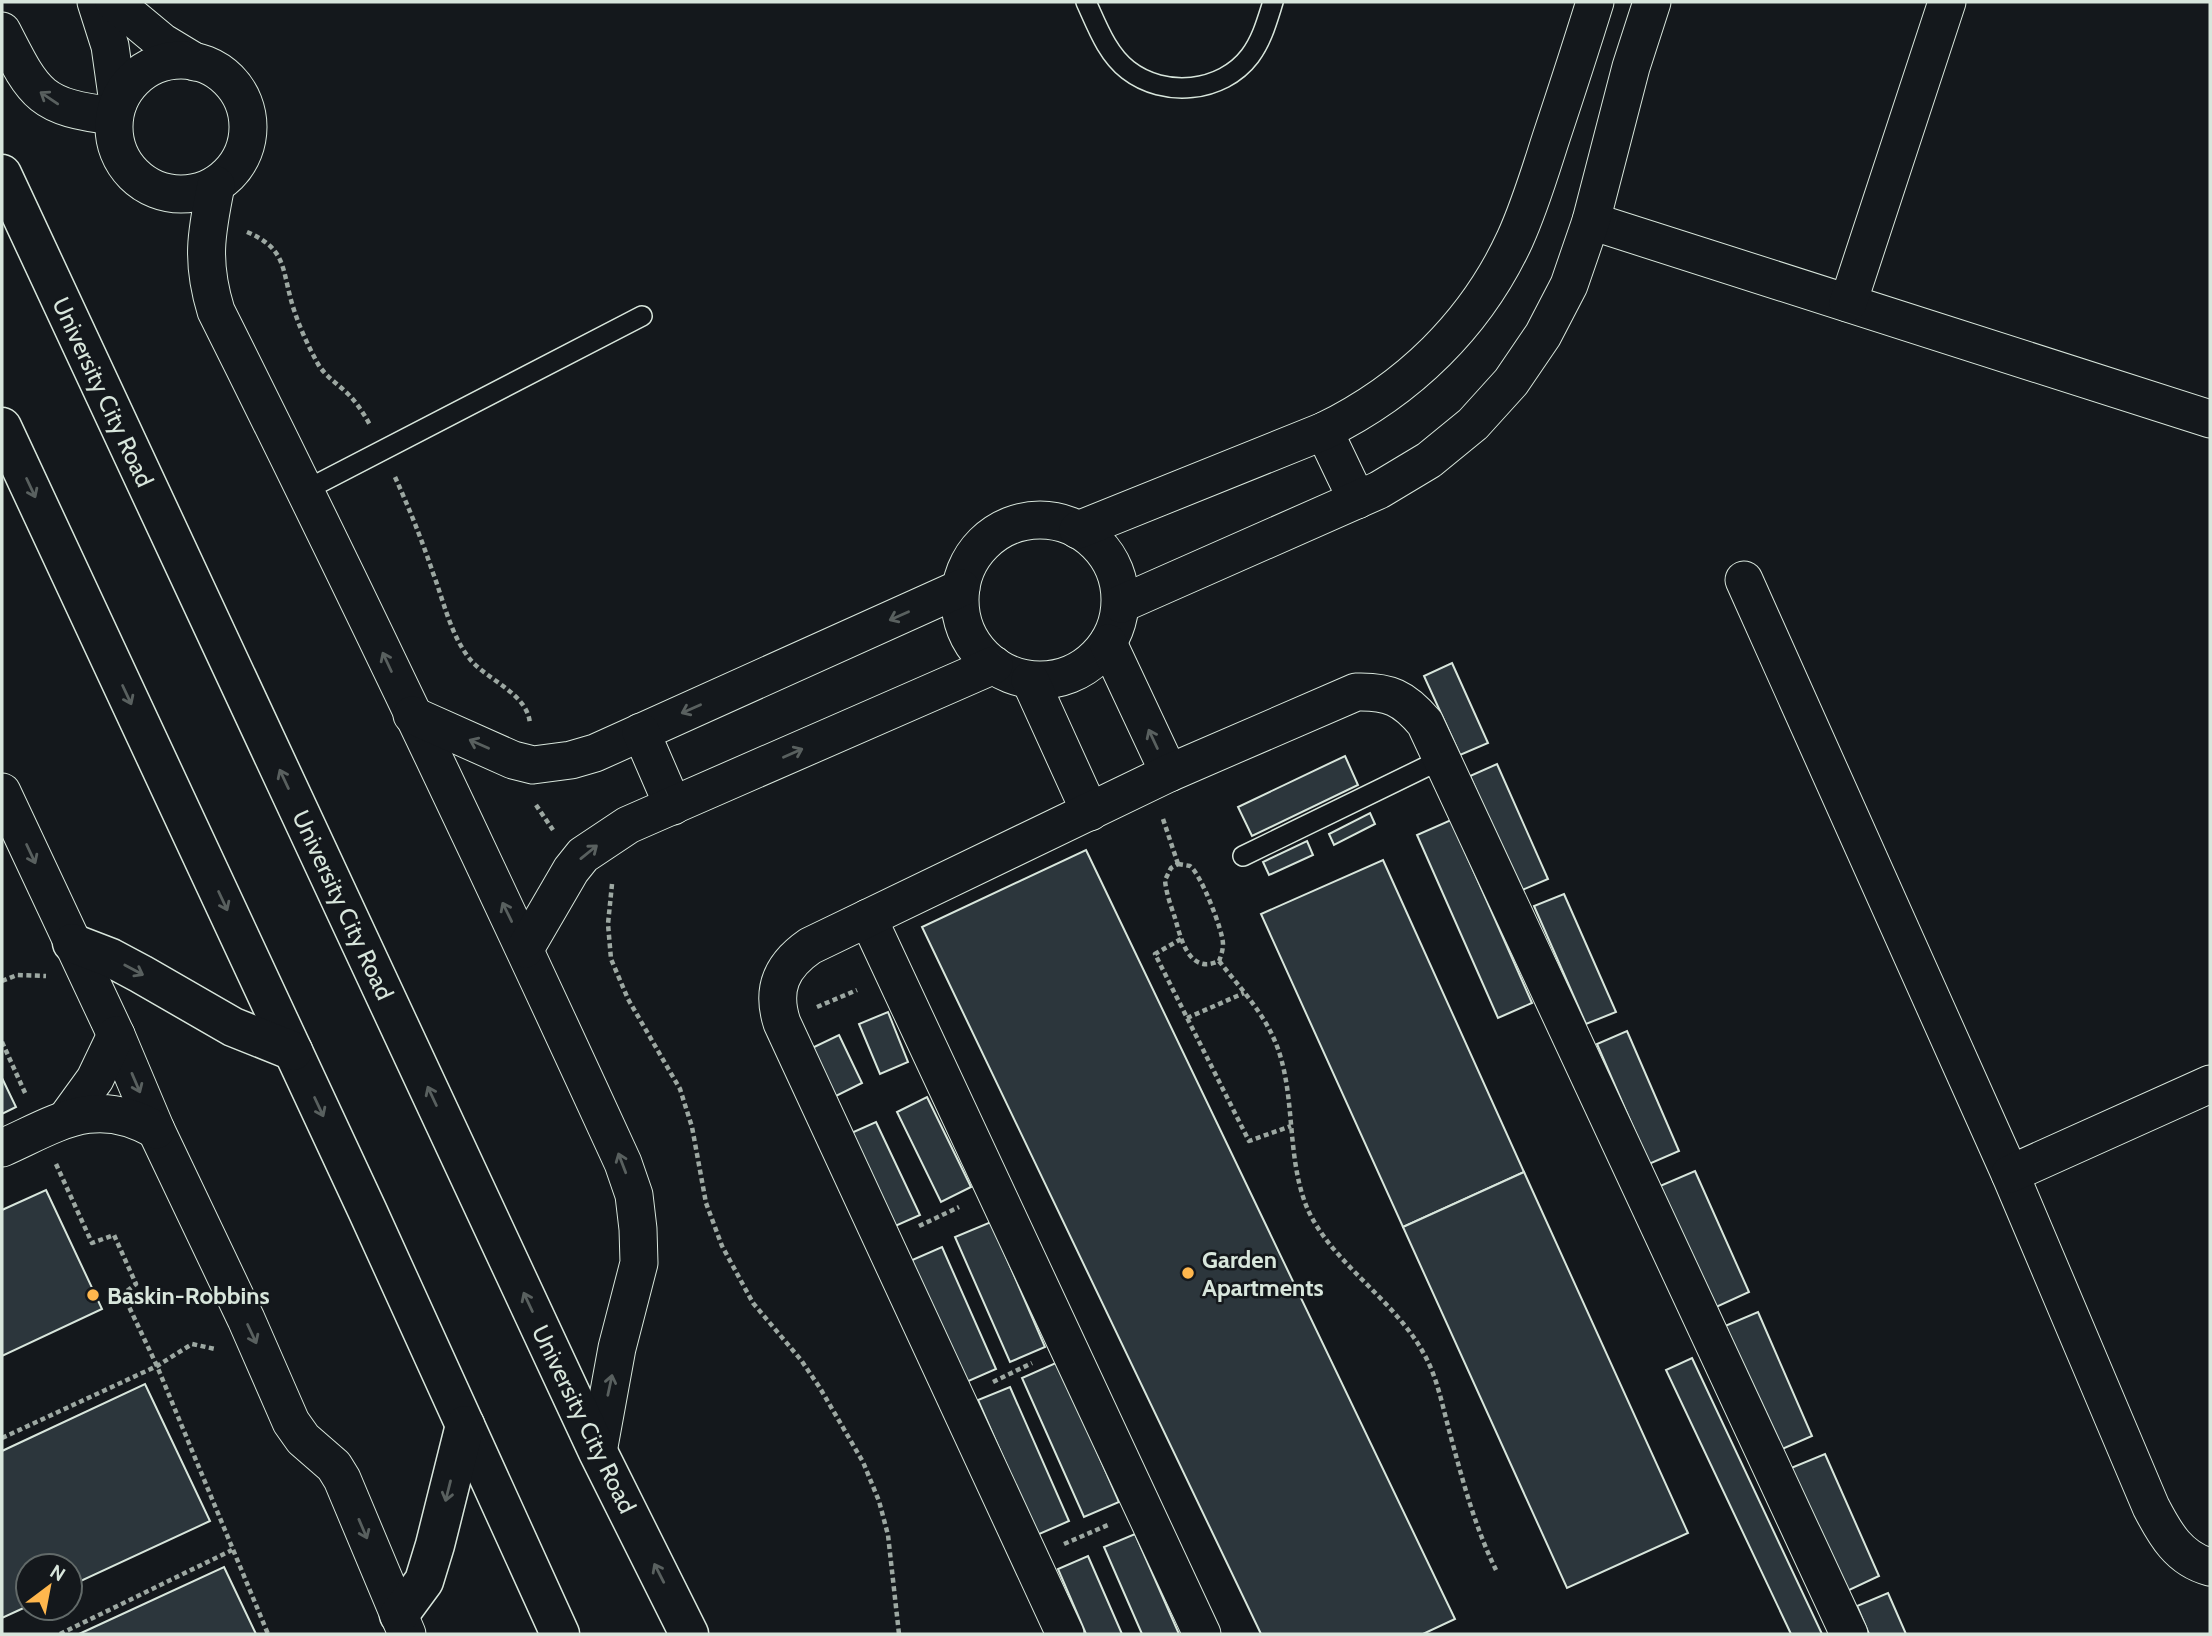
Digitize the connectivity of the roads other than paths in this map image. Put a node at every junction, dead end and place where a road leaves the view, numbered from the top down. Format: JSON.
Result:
{"nodes":[{"id":1,"x":96,"y":2,"type":"edge"},
{"id":2,"x":114,"y":2,"type":"edge"},
{"id":3,"x":1086,"y":2,"type":"edge"},
{"id":4,"x":1273,"y":2,"type":"edge"},
{"id":5,"x":1595,"y":2,"type":"edge"},
{"id":6,"x":1652,"y":2,"type":"edge"},
{"id":7,"x":1947,"y":2,"type":"edge"},
{"id":8,"x":2,"y":32,"type":"edge"},
{"id":9,"x":1580,"y":51,"type":"junction"},
{"id":10,"x":195,"y":62,"type":"junction"},
{"id":11,"x":1631,"y":67,"type":"junction"},
{"id":12,"x":116,"y":109,"type":"junction"},
{"id":13,"x":2,"y":174,"type":"edge"},
{"id":14,"x":216,"y":185,"type":"junction"},
{"id":15,"x":1591,"y":221,"type":"junction"},
{"id":16,"x":1848,"y":303,"type":"junction"},
{"id":17,"x":642,"y":316,"type":"dead end"},
{"id":18,"x":2210,"y":419,"type":"edge"},
{"id":19,"x":2,"y":427,"type":"edge"},
{"id":20,"x":1324,"y":431,"type":"junction"},
{"id":21,"x":306,"y":490,"type":"junction"},
{"id":22,"x":1357,"y":500,"type":"junction"},
{"id":23,"x":1078,"y":530,"type":"junction"},
{"id":24,"x":1744,"y":580,"type":"dead end"},
{"id":25,"x":961,"y":588,"type":"junction"},
{"id":26,"x":1121,"y":604,"type":"junction"},
{"id":27,"x":1108,"y":643,"type":"junction"},
{"id":28,"x":994,"y":665,"type":"junction"},
{"id":29,"x":1030,"y":680,"type":"junction"},
{"id":30,"x":412,"y":715,"type":"junction"},
{"id":31,"x":641,"y":732,"type":"junction"},
{"id":32,"x":1442,"y":759,"type":"junction"},
{"id":33,"x":1160,"y":778,"type":"junction"},
{"id":34,"x":2,"y":792,"type":"edge"},
{"id":35,"x":673,"y":806,"type":"junction"},
{"id":36,"x":1090,"y":812,"type":"junction"},
{"id":37,"x":1243,"y":856,"type":"dead end"},
{"id":38,"x":868,"y":918,"type":"junction"},
{"id":39,"x":72,"y":943,"type":"junction"},
{"id":40,"x":525,"y":949,"type":"junction"},
{"id":41,"x":116,"y":1035,"type":"junction"},
{"id":42,"x":293,"y":1051,"type":"junction"},
{"id":43,"x":2210,"y":1084,"type":"edge"},
{"id":44,"x":54,"y":1125,"type":"junction"},
{"id":45,"x":156,"y":1130,"type":"junction"},
{"id":46,"x":2,"y":1149,"type":"edge"},
{"id":47,"x":2010,"y":1174,"type":"junction"},
{"id":48,"x":465,"y":1425,"type":"junction"},
{"id":49,"x":598,"y":1452,"type":"junction"},
{"id":50,"x":2210,"y":1567,"type":"edge"},
{"id":51,"x":398,"y":1628,"type":"edge"},
{"id":52,"x":560,"y":1634,"type":"edge"},
{"id":53,"x":689,"y":1634,"type":"edge"},
{"id":54,"x":1065,"y":1634,"type":"edge"},
{"id":55,"x":1202,"y":1634,"type":"edge"},
{"id":56,"x":1849,"y":1634,"type":"edge"}],
"edges":[{"from":1,"to":12,"type":"street"},
{"from":2,"to":10,"type":"street"},
{"from":3,"to":4,"type":"lane"},
{"from":5,"to":9,"type":"street"},
{"from":6,"to":11,"type":"street"},
{"from":7,"to":16,"type":"street"},
{"from":12,"to":8,"type":"street","one_way":true},
{"from":9,"to":11,"type":"street"},
{"from":9,"to":20,"type":"street"},
{"from":10,"to":12,"type":"street"},
{"from":10,"to":14,"type":"street"},
{"from":11,"to":15,"type":"street"},
{"from":12,"to":14,"type":"street"},
{"from":49,"to":13,"type":"main road","name":"University City Road","one_way":true},
{"from":14,"to":21,"type":"street"},
{"from":15,"to":16,"type":"street"},
{"from":15,"to":22,"type":"street"},
{"from":16,"to":18,"type":"street"},
{"from":17,"to":21,"type":"lane"},
{"from":19,"to":42,"type":"main road","one_way":true},
{"from":20,"to":22,"type":"street"},
{"from":20,"to":23,"type":"street"},
{"from":30,"to":21,"type":"street","one_way":true},
{"from":22,"to":26,"type":"street"},
{"from":23,"to":25,"type":"street"},
{"from":23,"to":26,"type":"street"},
{"from":24,"to":47,"type":"street"},
{"from":25,"to":28,"type":"street"},
{"from":25,"to":31,"type":"street","one_way":true},
{"from":26,"to":27,"type":"street"},
{"from":27,"to":29,"type":"street"},
{"from":33,"to":27,"type":"street","one_way":true},
{"from":28,"to":29,"type":"street"},
{"from":35,"to":28,"type":"street","one_way":true},
{"from":29,"to":36,"type":"street"},
{"from":31,"to":30,"type":"street","one_way":true},
{"from":40,"to":30,"type":"street","one_way":true},
{"from":31,"to":35,"type":"street"},
{"from":32,"to":33,"type":"street"},
{"from":32,"to":37,"type":"lane"},
{"from":32,"to":56,"type":"street"},
{"from":33,"to":36,"type":"street"},
{"from":34,"to":39,"type":"street","one_way":true},
{"from":40,"to":35,"type":"street","one_way":true},
{"from":36,"to":38,"type":"street"},
{"from":38,"to":54,"type":"street"},
{"from":38,"to":55,"type":"street"},
{"from":39,"to":41,"type":"street"},
{"from":39,"to":42,"type":"main road","one_way":true},
{"from":49,"to":40,"type":"street","one_way":true},
{"from":41,"to":44,"type":"street"},
{"from":41,"to":45,"type":"street","one_way":true},
{"from":42,"to":48,"type":"main road","one_way":true},
{"from":43,"to":47,"type":"street"},
{"from":44,"to":45,"type":"street"},
{"from":44,"to":46,"type":"street"},
{"from":45,"to":51,"type":"street","one_way":true},
{"from":47,"to":50,"type":"street"},
{"from":48,"to":51,"type":"main road","one_way":true},
{"from":48,"to":52,"type":"main road"},
{"from":53,"to":49,"type":"main road","name":"University City Road","one_way":true}]}
